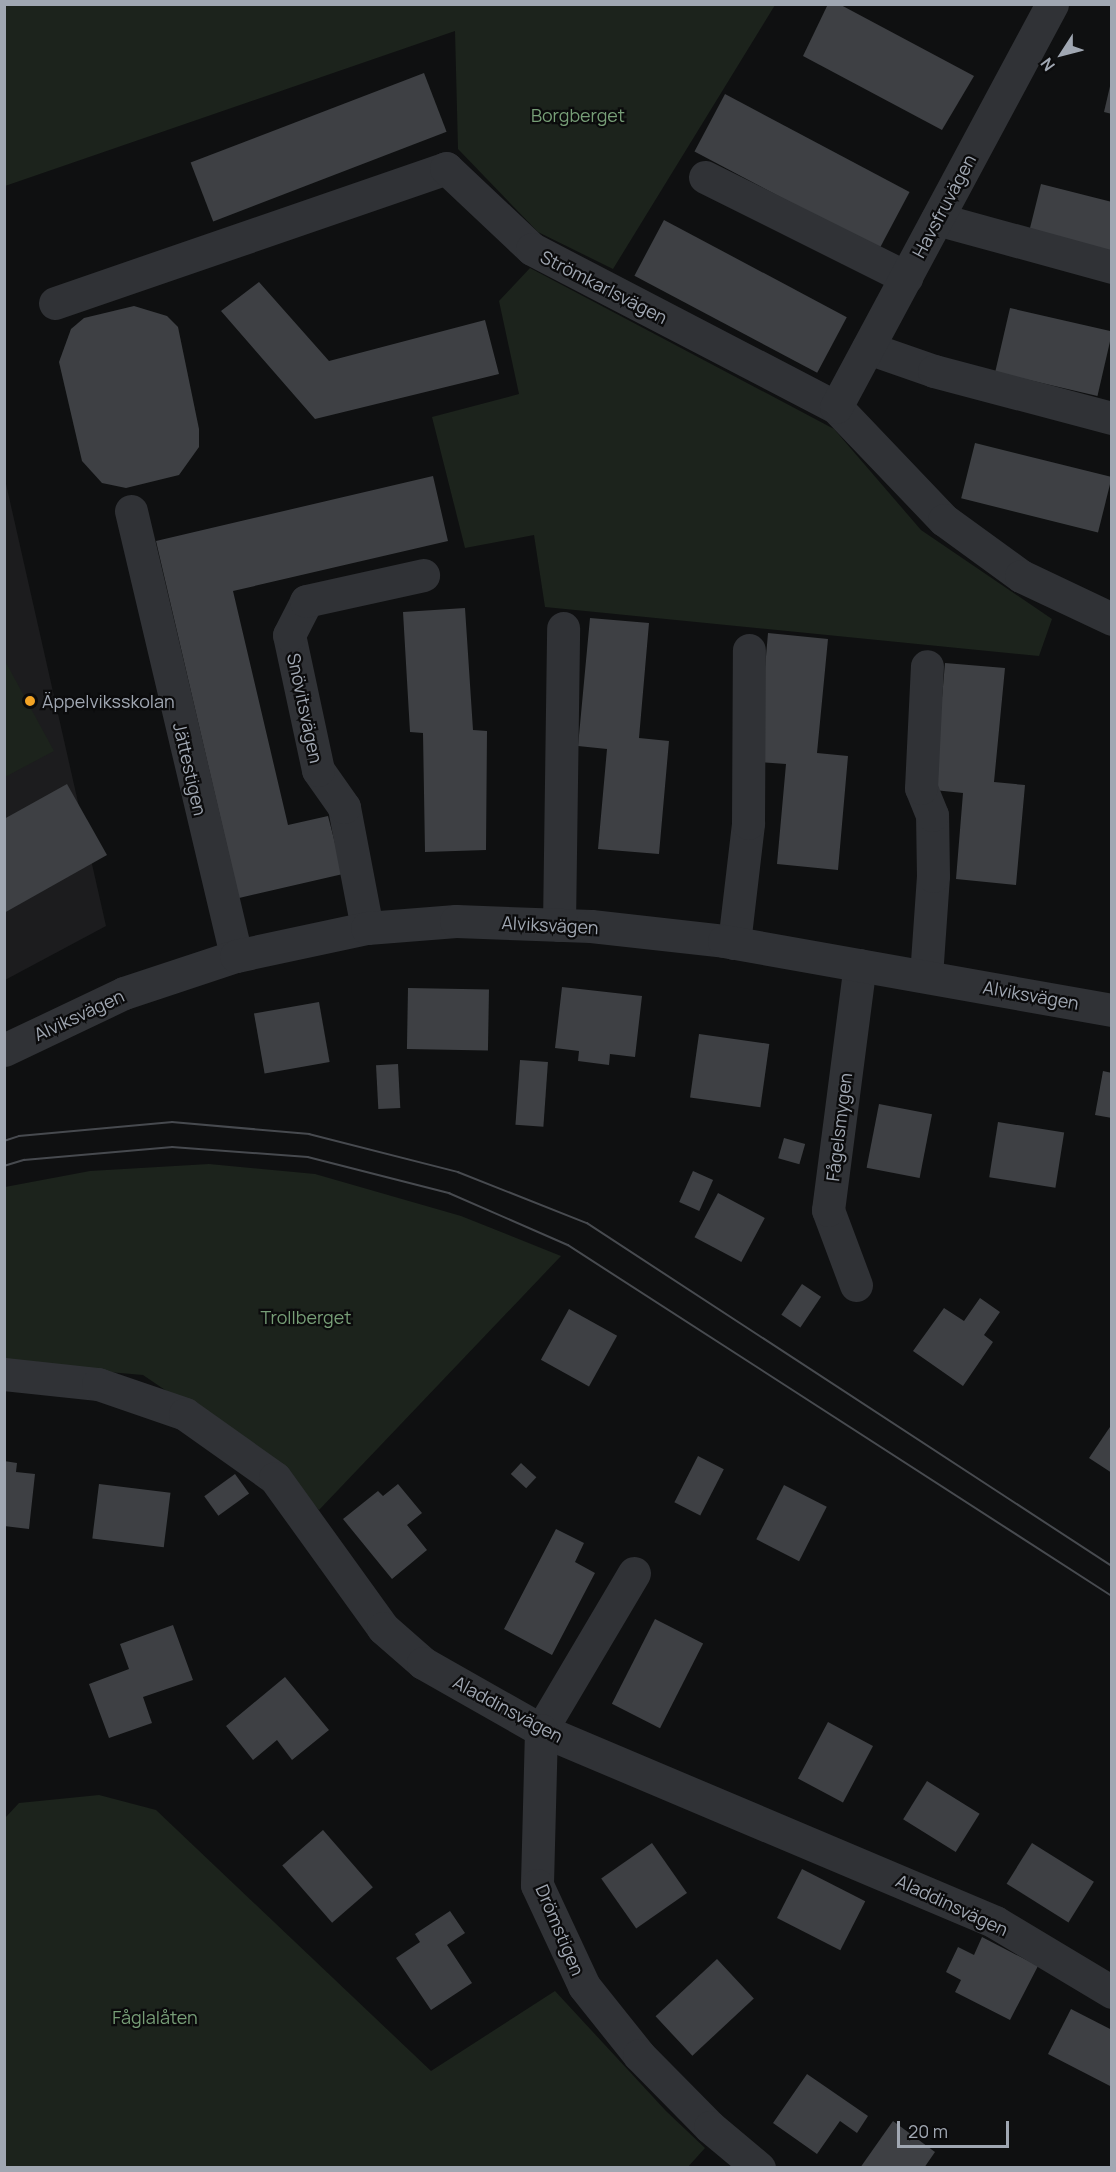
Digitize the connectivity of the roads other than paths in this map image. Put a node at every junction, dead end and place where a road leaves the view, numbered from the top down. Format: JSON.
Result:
{"nodes":[{"id":1,"x":1052,"y":4,"type":"edge"},
{"id":2,"x":705,"y":177,"type":"dead end"},
{"id":3,"x":937,"y":219,"type":"junction"},
{"id":4,"x":1112,"y":267,"type":"edge"},
{"id":5,"x":906,"y":277,"type":"junction"},
{"id":6,"x":55,"y":303,"type":"dead end"},
{"id":7,"x":868,"y":348,"type":"junction"},
{"id":8,"x":836,"y":407,"type":"junction"},
{"id":9,"x":1112,"y":418,"type":"edge"},
{"id":10,"x":130,"y":511,"type":"dead end"},
{"id":11,"x":423,"y":575,"type":"dead end"},
{"id":12,"x":1112,"y":619,"type":"edge"},
{"id":13,"x":563,"y":628,"type":"dead end"},
{"id":14,"x":749,"y":650,"type":"dead end"},
{"id":15,"x":927,"y":666,"type":"dead end"},
{"id":16,"x":559,"y":925,"type":"junction"},
{"id":17,"x":367,"y":928,"type":"junction"},
{"id":18,"x":734,"y":943,"type":"junction"},
{"id":19,"x":236,"y":956,"type":"junction"},
{"id":20,"x":860,"y":965,"type":"junction"},
{"id":21,"x":926,"y":976,"type":"junction"},
{"id":22,"x":1112,"y":1010,"type":"edge"},
{"id":23,"x":4,"y":1050,"type":"edge"},
{"id":24,"x":856,"y":1285,"type":"dead end"},
{"id":25,"x":4,"y":1374,"type":"edge"},
{"id":26,"x":634,"y":1573,"type":"dead end"},
{"id":27,"x":541,"y":1730,"type":"junction"},
{"id":28,"x":1112,"y":1992,"type":"edge"},
{"id":29,"x":759,"y":2168,"type":"edge"}],
"edges":[{"from":1,"to":3,"type":"street","name":"Havsfruvägen"},
{"from":2,"to":5,"type":"street"},
{"from":3,"to":4,"type":"street"},
{"from":3,"to":5,"type":"street","name":"Havsfruvägen"},
{"from":5,"to":7,"type":"street","name":"Havsfruvägen"},
{"from":6,"to":8,"type":"street","name":"Strömkarlsvägen"},
{"from":7,"to":8,"type":"street","name":"Havsfruvägen"},
{"from":7,"to":9,"type":"street"},
{"from":8,"to":12,"type":"street","name":"Strömkarlsvägen"},
{"from":10,"to":19,"type":"street","name":"Jättestigen"},
{"from":11,"to":17,"type":"street","name":"Snövitsvägen"},
{"from":13,"to":16,"type":"street"},
{"from":14,"to":18,"type":"street"},
{"from":15,"to":21,"type":"street"},
{"from":16,"to":17,"type":"street","name":"Alviksvägen"},
{"from":16,"to":18,"type":"street","name":"Alviksvägen"},
{"from":17,"to":19,"type":"street","name":"Alviksvägen"},
{"from":18,"to":20,"type":"street","name":"Alviksvägen"},
{"from":19,"to":23,"type":"street","name":"Alviksvägen"},
{"from":20,"to":21,"type":"street","name":"Alviksvägen"},
{"from":20,"to":24,"type":"street","name":"Fågelsmygen"},
{"from":21,"to":22,"type":"street","name":"Alviksvägen"},
{"from":25,"to":27,"type":"street","name":"Aladdinsvägen"},
{"from":26,"to":27,"type":"street","name":"Drömstigen"},
{"from":27,"to":28,"type":"street","name":"Aladdinsvägen"},
{"from":27,"to":29,"type":"street","name":"Drömstigen"}]}
